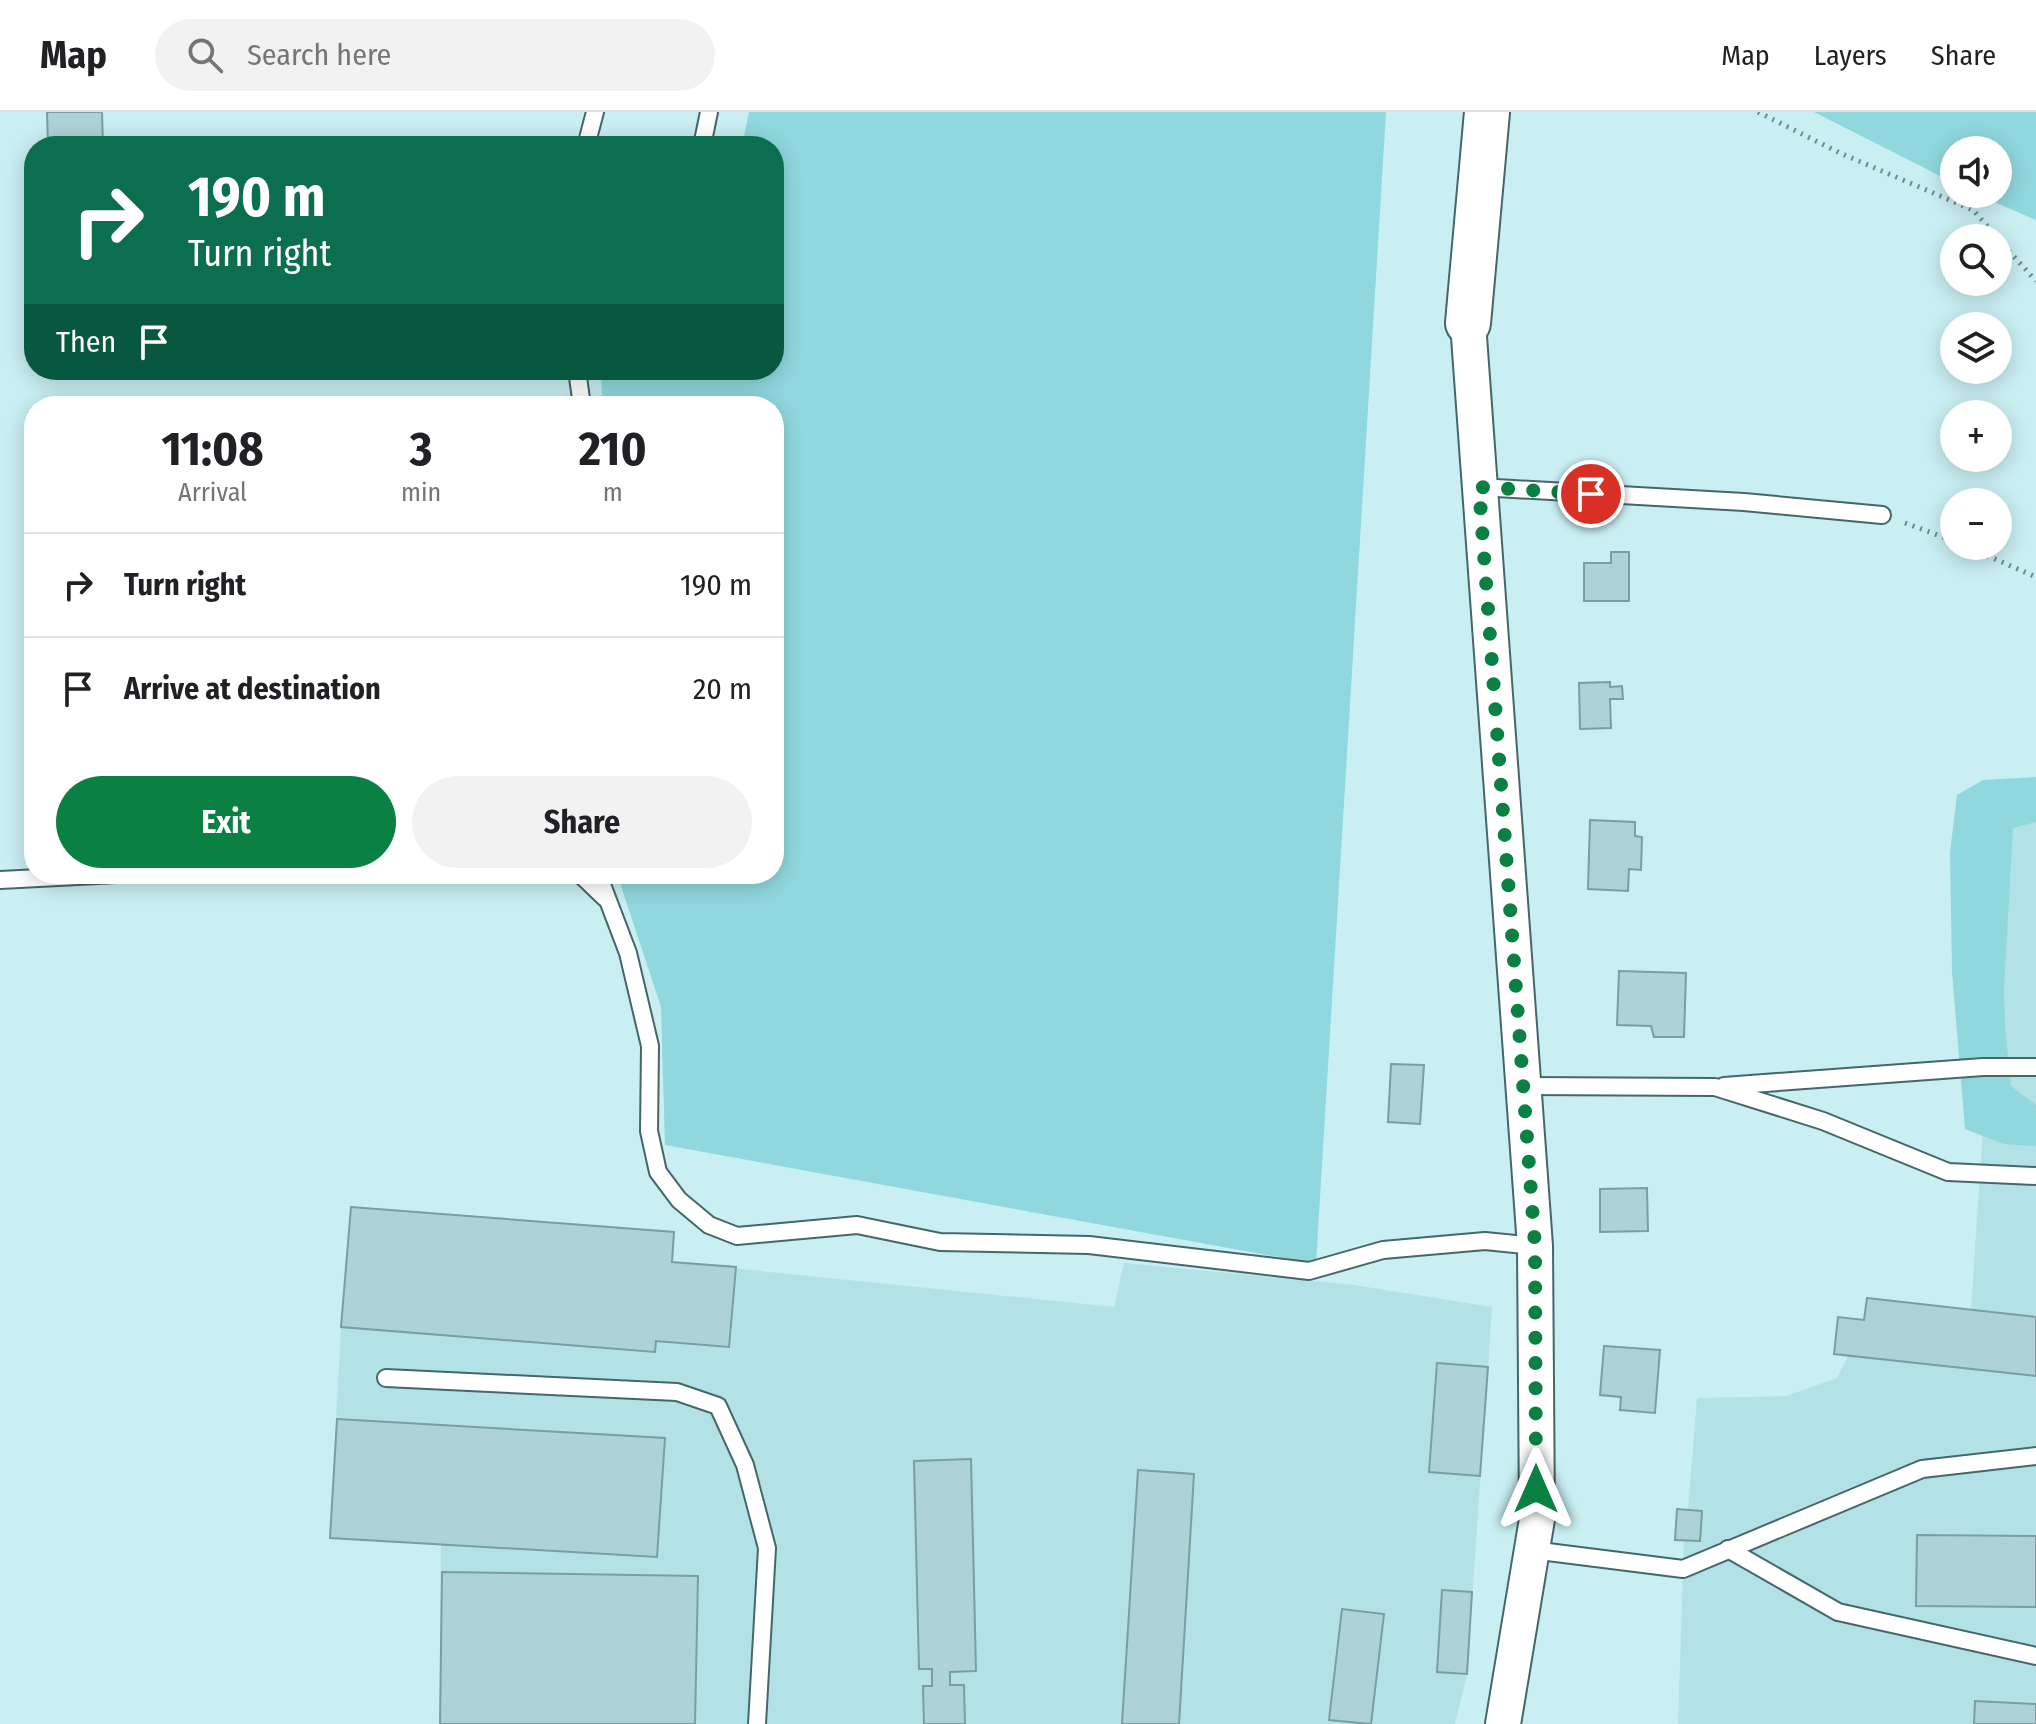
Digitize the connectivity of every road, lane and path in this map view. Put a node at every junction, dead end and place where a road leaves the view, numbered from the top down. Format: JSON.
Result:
{"nodes":[{"id":1,"x":595,"y":112,"type":"edge"},
{"id":2,"x":709,"y":112,"type":"edge"},
{"id":3,"x":1487,"y":112,"type":"edge"},
{"id":4,"x":1758,"y":112,"type":"edge"},
{"id":5,"x":589,"y":136,"type":"edge"},
{"id":6,"x":704,"y":136,"type":"edge"},
{"id":7,"x":1986,"y":224,"type":"edge"},
{"id":8,"x":2012,"y":254,"type":"edge"},
{"id":9,"x":2036,"y":281,"type":"edge"},
{"id":10,"x":1468,"y":323,"type":"joint"},
{"id":11,"x":1479,"y":487,"type":"junction"},
{"id":12,"x":1882,"y":515,"type":"joint"},
{"id":13,"x":1940,"y":536,"type":"edge"},
{"id":14,"x":1997,"y":560,"type":"edge"},
{"id":15,"x":2036,"y":577,"type":"edge"},
{"id":16,"x":24,"y":879,"type":"edge"},
{"id":17,"x":0,"y":880,"type":"edge"},
{"id":18,"x":591,"y":884,"type":"edge"},
{"id":19,"x":602,"y":884,"type":"edge"},
{"id":20,"x":609,"y":901,"type":"junction"},
{"id":21,"x":2036,"y":1067,"type":"edge"},
{"id":22,"x":1523,"y":1086,"type":"junction"},
{"id":23,"x":1715,"y":1087,"type":"junction"},
{"id":24,"x":2036,"y":1176,"type":"edge"},
{"id":25,"x":1535,"y":1246,"type":"junction"},
{"id":26,"x":386,"y":1378,"type":"dead end"},
{"id":27,"x":2036,"y":1456,"type":"edge"},
{"id":28,"x":1728,"y":1549,"type":"junction"},
{"id":29,"x":1532,"y":1550,"type":"junction"},
{"id":30,"x":2036,"y":1656,"type":"edge"},
{"id":31,"x":757,"y":1724,"type":"edge"},
{"id":32,"x":1503,"y":1724,"type":"edge"}],
"edges":[{"from":1,"to":5,"type":"lane"},
{"from":2,"to":6,"type":"lane"},
{"from":3,"to":10,"type":"street"},
{"from":4,"to":7,"type":"path"},
{"from":8,"to":9,"type":"path"},
{"from":10,"to":11,"type":"street"},
{"from":11,"to":12,"type":"lane"},
{"from":11,"to":22,"type":"street"},
{"from":12,"to":13,"type":"path"},
{"from":14,"to":15,"type":"path"},
{"from":16,"to":17,"type":"lane"},
{"from":18,"to":20,"type":"lane"},
{"from":19,"to":20,"type":"lane"},
{"from":20,"to":25,"type":"lane"},
{"from":21,"to":23,"type":"lane"},
{"from":22,"to":23,"type":"lane"},
{"from":22,"to":25,"type":"street"},
{"from":23,"to":24,"type":"lane"},
{"from":25,"to":29,"type":"street"},
{"from":26,"to":31,"type":"lane"},
{"from":27,"to":28,"type":"lane"},
{"from":28,"to":29,"type":"lane"},
{"from":28,"to":30,"type":"lane"},
{"from":29,"to":32,"type":"street"}]}
